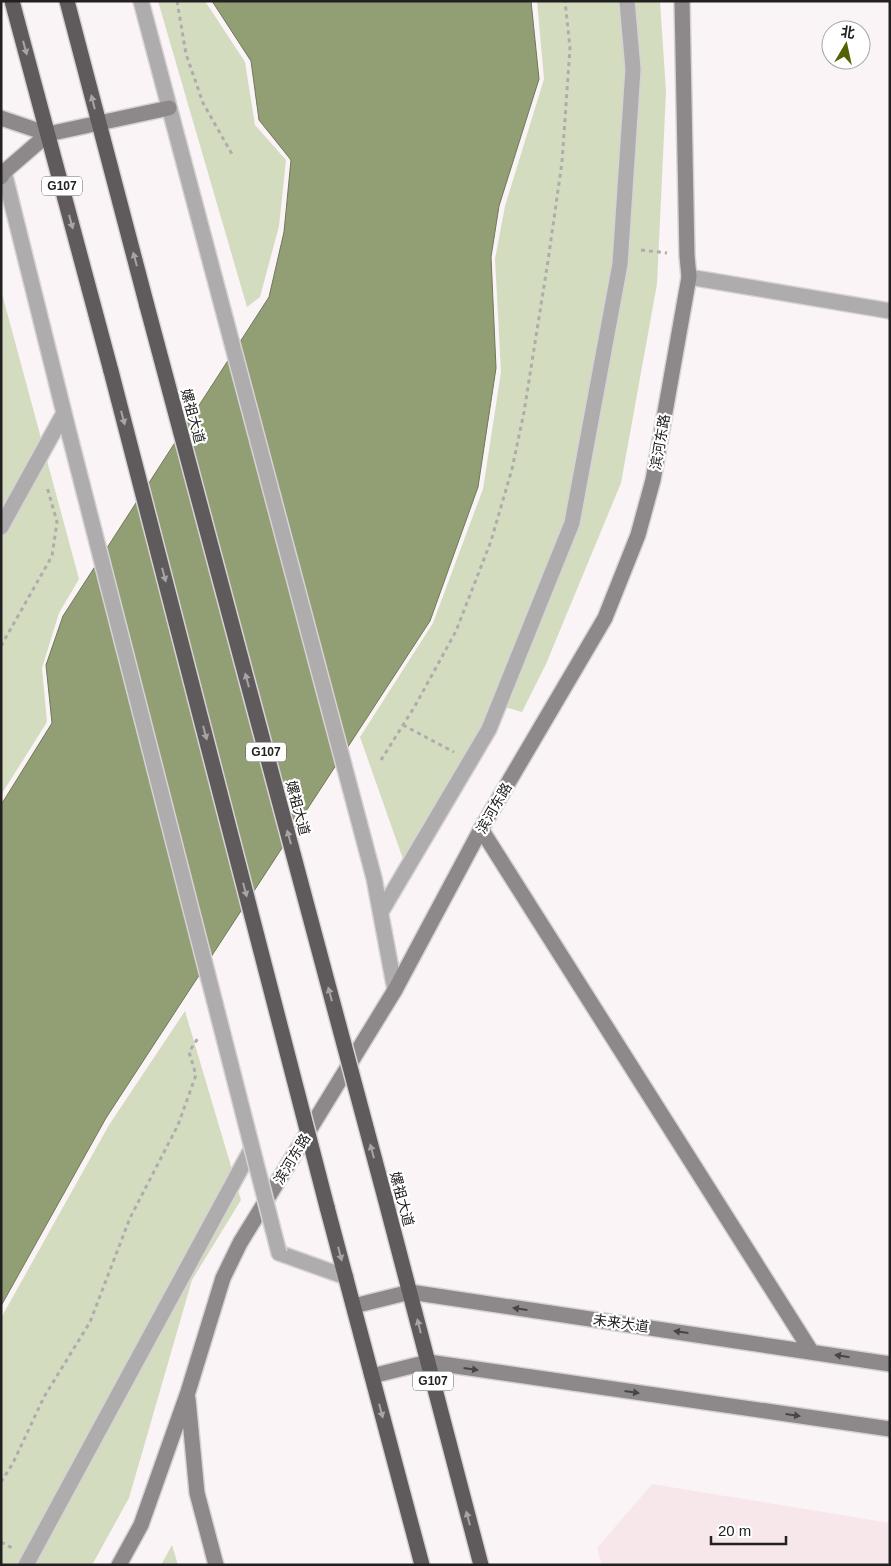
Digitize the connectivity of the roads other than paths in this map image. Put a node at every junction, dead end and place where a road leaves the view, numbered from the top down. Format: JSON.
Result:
{"nodes":[{"id":1,"x":12,"y":1,"type":"edge"},
{"id":2,"x":67,"y":1,"type":"edge"},
{"id":3,"x":141,"y":1,"type":"edge"},
{"id":4,"x":627,"y":1,"type":"edge"},
{"id":5,"x":682,"y":1,"type":"edge"},
{"id":6,"x":169,"y":108,"type":"junction"},
{"id":7,"x":1,"y":118,"type":"edge"},
{"id":8,"x":98,"y":123,"type":"junction"},
{"id":9,"x":48,"y":134,"type":"junction"},
{"id":10,"x":3,"y":175,"type":"edge"},
{"id":11,"x":689,"y":277,"type":"junction"},
{"id":12,"x":890,"y":311,"type":"edge"},
{"id":13,"x":64,"y":413,"type":"junction"},
{"id":14,"x":1,"y":527,"type":"edge"},
{"id":15,"x":481,"y":829,"type":"junction"},
{"id":16,"x":381,"y":912,"type":"junction"},
{"id":17,"x":395,"y":990,"type":"junction"},
{"id":18,"x":252,"y":1148,"type":"junction"},
{"id":19,"x":346,"y":1277,"type":"junction"},
{"id":20,"x":410,"y":1292,"type":"junction"},
{"id":21,"x":354,"y":1306,"type":"junction"},
{"id":22,"x":810,"y":1351,"type":"junction"},
{"id":23,"x":428,"y":1362,"type":"junction"},
{"id":24,"x":890,"y":1364,"type":"edge"},
{"id":25,"x":372,"y":1376,"type":"junction"},
{"id":26,"x":188,"y":1392,"type":"junction"},
{"id":27,"x":890,"y":1429,"type":"edge"},
{"id":28,"x":26,"y":1565,"type":"edge"},
{"id":29,"x":119,"y":1565,"type":"edge"},
{"id":30,"x":216,"y":1565,"type":"edge"},
{"id":31,"x":422,"y":1565,"type":"edge"},
{"id":32,"x":481,"y":1565,"type":"edge"}],
"edges":[{"from":1,"to":9,"type":"highway","number":"G107","one_way":true},
{"from":8,"to":2,"type":"highway","name":"嫘祖大道","number":"G107","one_way":true},
{"from":3,"to":6,"type":"street"},
{"from":4,"to":16,"type":"street"},
{"from":5,"to":11,"type":"street","name":"滨河东路"},
{"from":6,"to":8,"type":"street"},
{"from":6,"to":16,"type":"street"},
{"from":7,"to":9,"type":"street"},
{"from":8,"to":9,"type":"street"},
{"from":20,"to":8,"type":"highway","name":"嫘祖大道","number":"G107","one_way":true,"bridge":true},
{"from":9,"to":10,"type":"street"},
{"from":9,"to":19,"type":"highway","number":"G107","one_way":true,"bridge":true},
{"from":10,"to":13,"type":"street"},
{"from":11,"to":12,"type":"street"},
{"from":11,"to":15,"type":"street","name":"滨河东路"},
{"from":13,"to":14,"type":"street"},
{"from":13,"to":18,"type":"street","bridge":true},
{"from":15,"to":17,"type":"street","name":"滨河东路"},
{"from":15,"to":22,"type":"street"},
{"from":16,"to":17,"type":"street"},
{"from":17,"to":26,"type":"street","name":"滨河东路"},
{"from":18,"to":19,"type":"street","bridge":true},
{"from":18,"to":28,"type":"street"},
{"from":19,"to":21,"type":"highway","number":"G107"},
{"from":20,"to":21,"type":"street","name":"未来大道"},
{"from":22,"to":20,"type":"street","name":"未来大道","one_way":true},
{"from":23,"to":20,"type":"highway","name":"嫘祖大道","number":"G107","one_way":true},
{"from":21,"to":25,"type":"highway","number":"G107"},
{"from":24,"to":22,"type":"street","name":"未来大道","one_way":true},
{"from":23,"to":25,"type":"street"},
{"from":23,"to":27,"type":"street","one_way":true},
{"from":32,"to":23,"type":"highway","name":"嫘祖大道","number":"G107","one_way":true},
{"from":25,"to":31,"type":"highway","number":"G107","one_way":true},
{"from":26,"to":29,"type":"street","name":"滨河东路"},
{"from":26,"to":30,"type":"street"}]}
